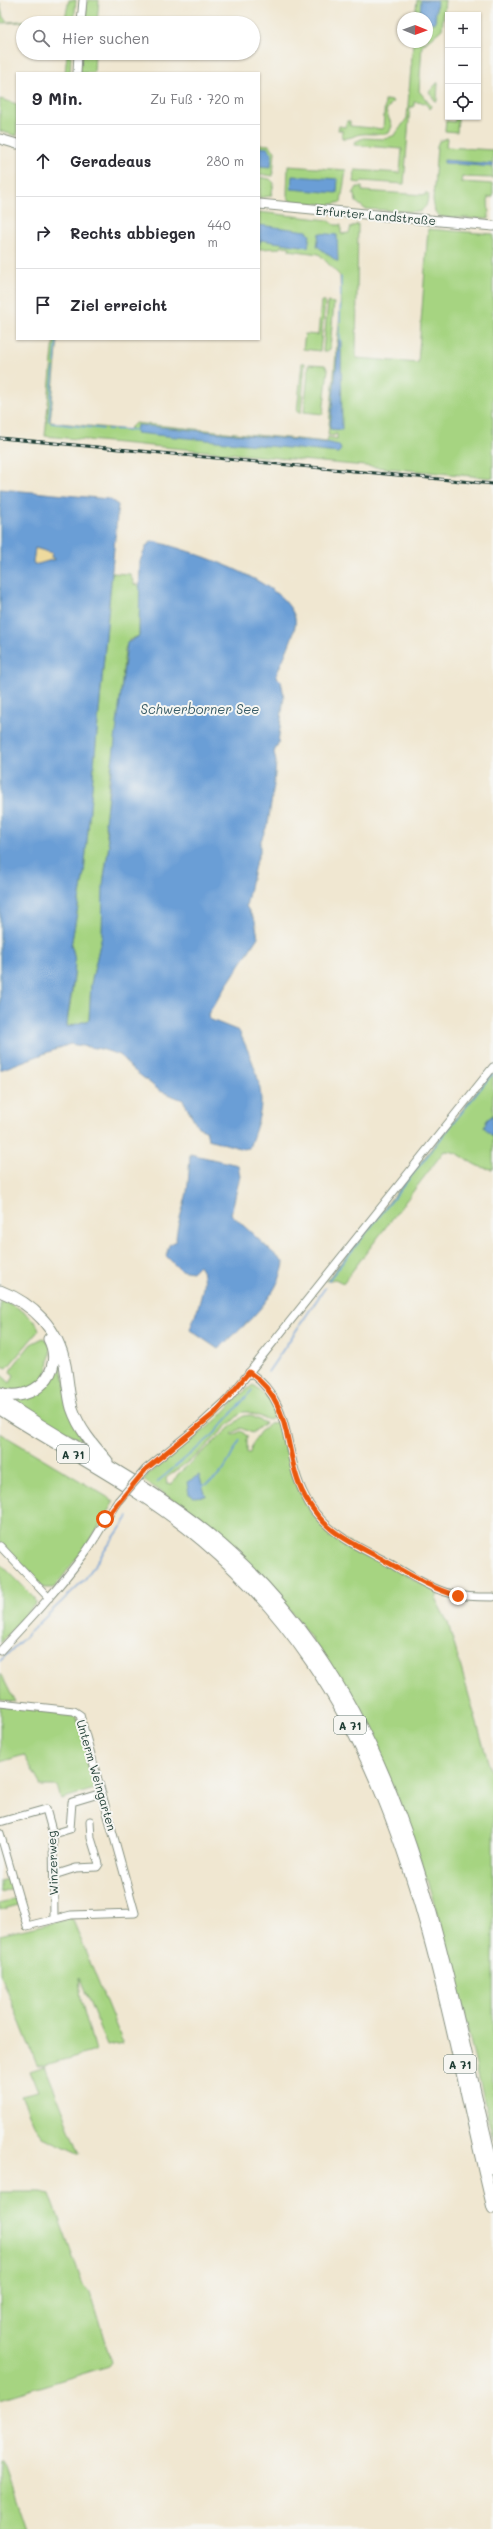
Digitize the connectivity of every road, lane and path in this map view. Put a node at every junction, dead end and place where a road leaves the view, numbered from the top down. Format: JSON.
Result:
{"nodes":[{"id":1,"x":83,"y":0,"type":"edge"},
{"id":2,"x":82,"y":16,"type":"edge"},
{"id":3,"x":78,"y":60,"type":"edge"},
{"id":4,"x":77,"y":72,"type":"edge"},
{"id":5,"x":0,"y":139,"type":"edge"},
{"id":6,"x":16,"y":144,"type":"edge"},
{"id":7,"x":260,"y":204,"type":"edge"},
{"id":8,"x":493,"y":226,"type":"edge"},
{"id":9,"x":493,"y":1066,"type":"edge"},
{"id":10,"x":0,"y":1291,"type":"edge"},
{"id":11,"x":0,"y":1296,"type":"edge"},
{"id":12,"x":249,"y":1372,"type":"junction"},
{"id":13,"x":0,"y":1393,"type":"edge"},
{"id":14,"x":0,"y":1399,"type":"edge"},
{"id":15,"x":0,"y":1409,"type":"edge"},
{"id":16,"x":112,"y":1468,"type":"junction"},
{"id":17,"x":0,"y":1546,"type":"edge"},
{"id":18,"x":49,"y":1598,"type":"junction"},
{"id":19,"x":493,"y":1598,"type":"edge"},
{"id":20,"x":0,"y":1651,"type":"edge"},
{"id":21,"x":0,"y":1704,"type":"edge"},
{"id":22,"x":102,"y":1793,"type":"junction"},
{"id":23,"x":0,"y":1822,"type":"edge"},
{"id":24,"x":90,"y":1822,"type":"dead end"},
{"id":25,"x":0,"y":1833,"type":"edge"},
{"id":26,"x":53,"y":1834,"type":"junction"},
{"id":27,"x":54,"y":1875,"type":"junction"},
{"id":28,"x":54,"y":1918,"type":"junction"},
{"id":29,"x":493,"y":2168,"type":"edge"},
{"id":30,"x":493,"y":2208,"type":"edge"}],
"edges":[{"from":1,"to":2,"type":"street"},
{"from":3,"to":4,"type":"street"},
{"from":5,"to":6,"type":"main road"},
{"from":7,"to":8,"type":"main road","name":"Erfurter Landstraße"},
{"from":9,"to":12,"type":"street"},
{"from":10,"to":16,"type":"highway"},
{"from":11,"to":13,"type":"highway"},
{"from":12,"to":18,"type":"street","bridge":true},
{"from":12,"to":19,"type":"street"},
{"from":14,"to":16,"type":"highway","number":"A 71"},
{"from":15,"to":30,"type":"highway","number":"A 71"},
{"from":16,"to":29,"type":"highway","number":"A 71"},
{"from":17,"to":18,"type":"street"},
{"from":18,"to":20,"type":"street"},
{"from":21,"to":22,"type":"street","name":"Unterm Weingarten"},
{"from":22,"to":26,"type":"street"},
{"from":22,"to":28,"type":"street","name":"Unterm Weingarten"},
{"from":23,"to":26,"type":"street","name":"Winzerweg"},
{"from":24,"to":27,"type":"street"},
{"from":25,"to":28,"type":"street"},
{"from":26,"to":27,"type":"street","name":"Winzerweg"},
{"from":27,"to":28,"type":"street","name":"Winzerweg"}]}
